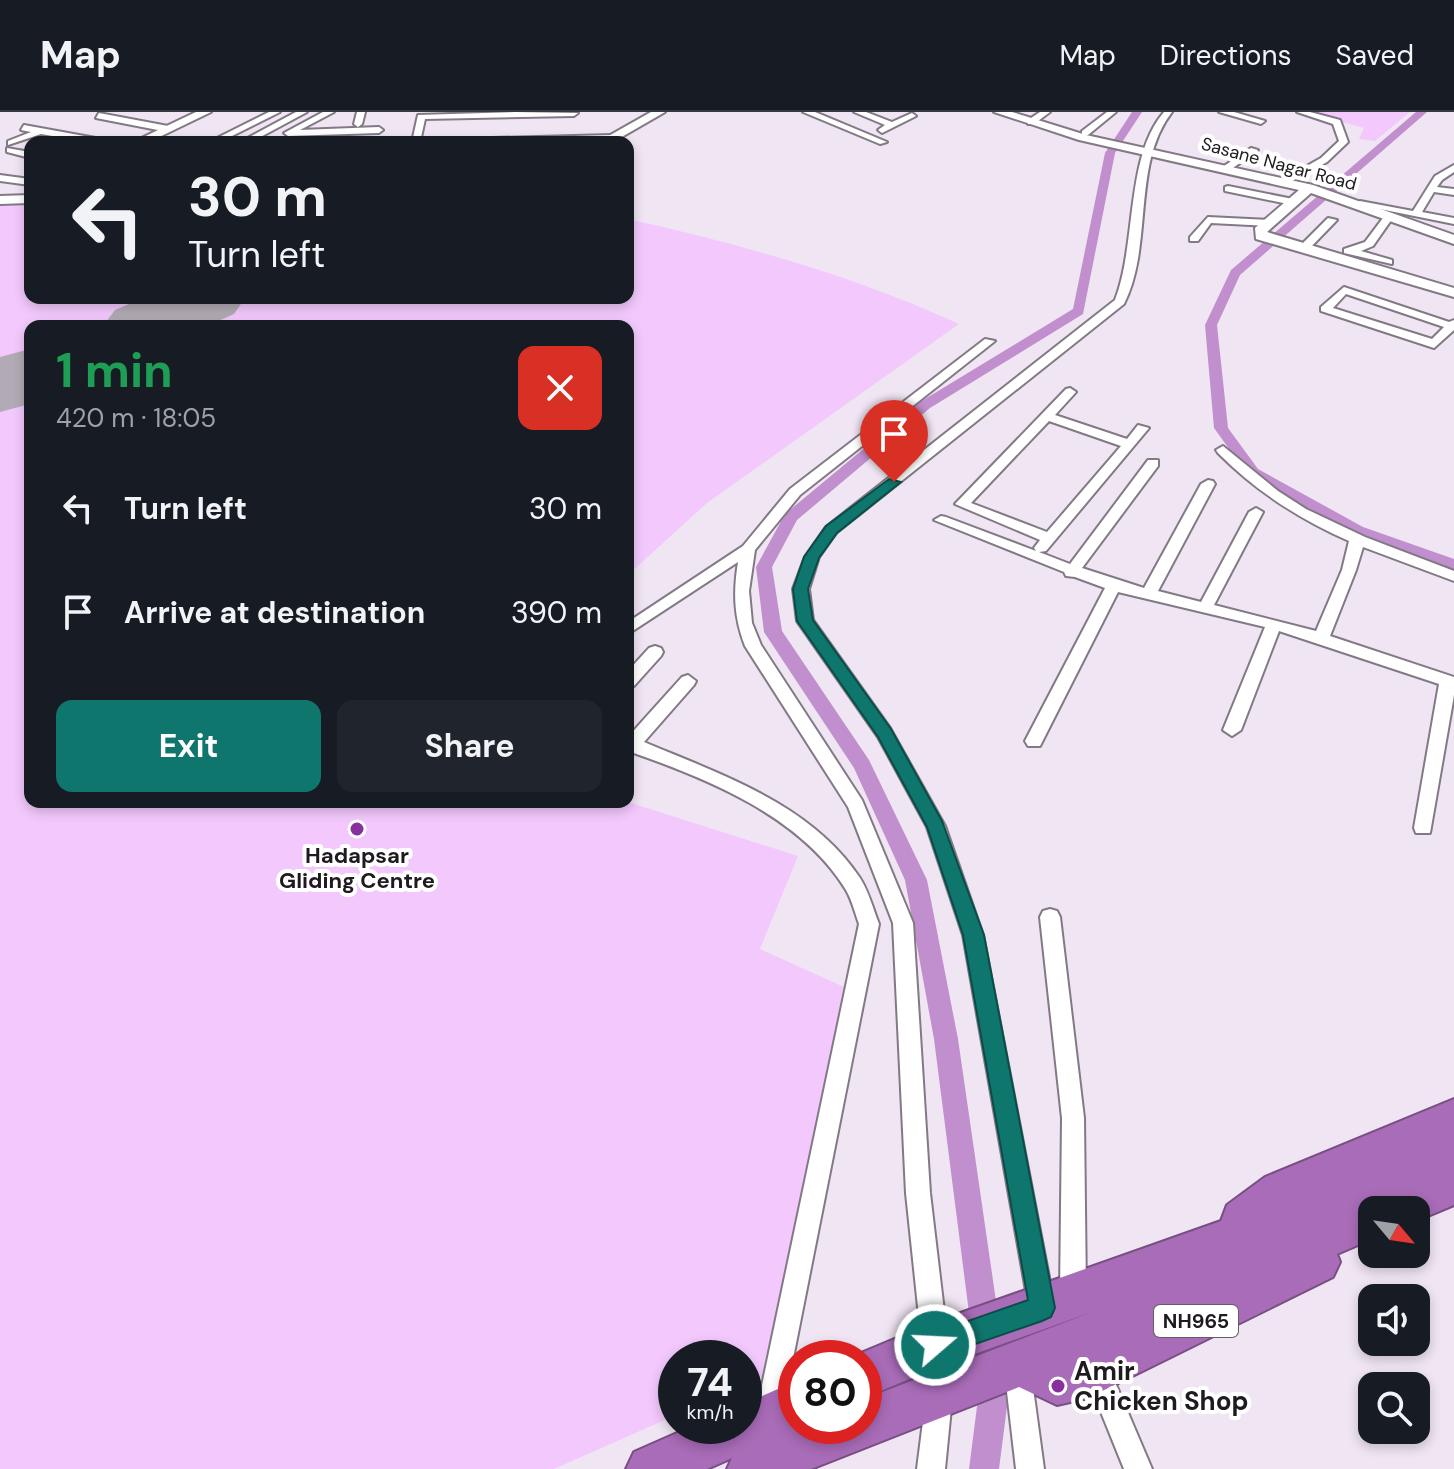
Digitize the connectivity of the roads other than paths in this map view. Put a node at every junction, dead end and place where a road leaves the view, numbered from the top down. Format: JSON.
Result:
{"nodes":[{"id":1,"x":205,"y":112,"type":"edge"},
{"id":2,"x":276,"y":112,"type":"edge"},
{"id":3,"x":303,"y":112,"type":"edge"},
{"id":4,"x":330,"y":112,"type":"edge"},
{"id":5,"x":361,"y":112,"type":"edge"},
{"id":6,"x":659,"y":112,"type":"edge"},
{"id":7,"x":807,"y":112,"type":"edge"},
{"id":8,"x":858,"y":112,"type":"edge"},
{"id":9,"x":898,"y":112,"type":"edge"},
{"id":10,"x":1002,"y":112,"type":"edge"},
{"id":11,"x":1014,"y":112,"type":"edge"},
{"id":12,"x":1112,"y":112,"type":"edge"},
{"id":13,"x":1168,"y":112,"type":"edge"},
{"id":14,"x":1223,"y":112,"type":"edge"},
{"id":15,"x":1299,"y":112,"type":"edge"},
{"id":16,"x":552,"y":113,"type":"edge"},
{"id":17,"x":574,"y":113,"type":"edge"},
{"id":18,"x":421,"y":114,"type":"edge"},
{"id":19,"x":489,"y":115,"type":"junction"},
{"id":20,"x":99,"y":116,"type":"dead end"},
{"id":21,"x":441,"y":116,"type":"junction"},
{"id":22,"x":1038,"y":118,"type":"edge"},
{"id":23,"x":1261,"y":121,"type":"dead end"},
{"id":24,"x":358,"y":124,"type":"dead end"},
{"id":25,"x":582,"y":124,"type":"dead end"},
{"id":26,"x":551,"y":125,"type":"dead end"},
{"id":27,"x":893,"y":125,"type":"junction"},
{"id":28,"x":520,"y":126,"type":"dead end"},
{"id":29,"x":24,"y":128,"type":"dead end"},
{"id":30,"x":439,"y":128,"type":"dead end"},
{"id":31,"x":168,"y":129,"type":"junction"},
{"id":32,"x":379,"y":130,"type":"dead end"},
{"id":33,"x":40,"y":131,"type":"junction"},
{"id":34,"x":881,"y":131,"type":"dead end"},
{"id":35,"x":1085,"y":133,"type":"junction"},
{"id":36,"x":31,"y":136,"type":"edge"},
{"id":37,"x":64,"y":136,"type":"edge"},
{"id":38,"x":152,"y":136,"type":"edge"},
{"id":39,"x":226,"y":136,"type":"edge"},
{"id":40,"x":256,"y":136,"type":"edge"},
{"id":41,"x":417,"y":136,"type":"edge"},
{"id":42,"x":484,"y":136,"type":"edge"},
{"id":43,"x":520,"y":136,"type":"edge"},
{"id":44,"x":615,"y":136,"type":"edge"},
{"id":45,"x":24,"y":140,"type":"edge"},
{"id":46,"x":1109,"y":141,"type":"junction"},
{"id":47,"x":883,"y":142,"type":"dead end"},
{"id":48,"x":1142,"y":147,"type":"junction"},
{"id":49,"x":1254,"y":150,"type":"dead end"},
{"id":50,"x":24,"y":153,"type":"edge"},
{"id":51,"x":1227,"y":168,"type":"junction"},
{"id":52,"x":1454,"y":168,"type":"edge"},
{"id":53,"x":0,"y":178,"type":"edge"},
{"id":54,"x":24,"y":181,"type":"edge"},
{"id":55,"x":1285,"y":182,"type":"junction"},
{"id":56,"x":1228,"y":189,"type":"dead end"},
{"id":57,"x":1431,"y":189,"type":"junction"},
{"id":58,"x":1454,"y":192,"type":"edge"},
{"id":59,"x":1308,"y":194,"type":"junction"},
{"id":60,"x":1360,"y":204,"type":"junction"},
{"id":61,"x":1417,"y":212,"type":"junction"},
{"id":62,"x":1389,"y":216,"type":"junction"},
{"id":63,"x":1332,"y":220,"type":"dead end"},
{"id":64,"x":1454,"y":221,"type":"edge"},
{"id":65,"x":1270,"y":223,"type":"junction"},
{"id":66,"x":1194,"y":239,"type":"dead end"},
{"id":67,"x":1454,"y":240,"type":"edge"},
{"id":68,"x":1369,"y":244,"type":"junction"},
{"id":69,"x":1303,"y":249,"type":"junction"},
{"id":70,"x":1358,"y":254,"type":"junction"},
{"id":71,"x":1388,"y":262,"type":"dead end"},
{"id":72,"x":1454,"y":293,"type":"edge"},
{"id":73,"x":1453,"y":324,"type":"edge"},
{"id":74,"x":989,"y":341,"type":"dead end"},
{"id":75,"x":1070,"y":392,"type":"dead end"},
{"id":76,"x":1047,"y":416,"type":"junction"},
{"id":77,"x":1143,"y":428,"type":"dead end"},
{"id":78,"x":1129,"y":444,"type":"junction"},
{"id":79,"x":1223,"y":450,"type":"dead end"},
{"id":80,"x":1153,"y":463,"type":"dead end"},
{"id":81,"x":1208,"y":484,"type":"dead end"},
{"id":82,"x":1256,"y":512,"type":"dead end"},
{"id":83,"x":941,"y":520,"type":"dead end"},
{"id":84,"x":1049,"y":538,"type":"junction"},
{"id":85,"x":1357,"y":540,"type":"junction"},
{"id":86,"x":748,"y":549,"type":"junction"},
{"id":87,"x":1033,"y":557,"type":"junction"},
{"id":88,"x":1071,"y":573,"type":"junction"},
{"id":89,"x":1454,"y":576,"type":"edge"},
{"id":90,"x":1114,"y":586,"type":"junction"},
{"id":91,"x":1148,"y":595,"type":"junction"},
{"id":92,"x":1205,"y":608,"type":"junction"},
{"id":93,"x":1274,"y":624,"type":"junction"},
{"id":94,"x":634,"y":625,"type":"edge"},
{"id":95,"x":1321,"y":637,"type":"junction"},
{"id":96,"x":655,"y":652,"type":"dead end"},
{"id":97,"x":634,"y":675,"type":"edge"},
{"id":98,"x":688,"y":681,"type":"dead end"},
{"id":99,"x":1451,"y":682,"type":"edge"},
{"id":100,"x":1232,"y":730,"type":"dead end"},
{"id":101,"x":634,"y":740,"type":"edge"},
{"id":102,"x":1034,"y":741,"type":"dead end"},
{"id":103,"x":634,"y":746,"type":"edge"},
{"id":104,"x":1423,"y":828,"type":"dead end"},
{"id":105,"x":1050,"y":917,"type":"dead end"},
{"id":106,"x":903,"y":923,"type":"junction"},
{"id":107,"x":869,"y":924,"type":"junction"},
{"id":108,"x":1454,"y":1119,"type":"edge"},
{"id":109,"x":1454,"y":1144,"type":"edge"},
{"id":110,"x":1454,"y":1184,"type":"edge"},
{"id":111,"x":1425,"y":1196,"type":"edge"},
{"id":112,"x":1454,"y":1206,"type":"edge"},
{"id":113,"x":1430,"y":1215,"type":"edge"},
{"id":114,"x":1358,"y":1223,"type":"edge"},
{"id":115,"x":1358,"y":1243,"type":"edge"},
{"id":116,"x":1197,"y":1253,"type":"junction"},
{"id":117,"x":1058,"y":1328,"type":"junction"},
{"id":118,"x":795,"y":1340,"type":"edge"},
{"id":119,"x":1017,"y":1363,"type":"junction"},
{"id":120,"x":943,"y":1366,"type":"junction"},
{"id":121,"x":882,"y":1373,"type":"edge"},
{"id":122,"x":882,"y":1410,"type":"edge"},
{"id":123,"x":778,"y":1412,"type":"edge"},
{"id":124,"x":812,"y":1444,"type":"edge"},
{"id":125,"x":651,"y":1469,"type":"edge"},
{"id":126,"x":752,"y":1469,"type":"edge"},
{"id":127,"x":931,"y":1469,"type":"edge"},
{"id":128,"x":1030,"y":1469,"type":"edge"},
{"id":129,"x":1138,"y":1469,"type":"edge"}],
"edges":[{"from":1,"to":31,"type":"street"},
{"from":2,"to":39,"type":"street"},
{"from":3,"to":40,"type":"street"},
{"from":4,"to":32,"type":"street"},
{"from":5,"to":24,"type":"street"},
{"from":6,"to":44,"type":"street"},
{"from":7,"to":47,"type":"street"},
{"from":8,"to":27,"type":"street"},
{"from":9,"to":27,"type":"street"},
{"from":10,"to":22,"type":"street","name":"Sasane Nagar Road"},
{"from":11,"to":22,"type":"street","name":"Sasane Nagar Road"},
{"from":12,"to":35,"type":"street"},
{"from":13,"to":48,"type":"street"},
{"from":14,"to":23,"type":"street"},
{"from":15,"to":55,"type":"street"},
{"from":16,"to":17,"type":"street"},
{"from":16,"to":19,"type":"street"},
{"from":18,"to":21,"type":"street"},
{"from":18,"to":41,"type":"street"},
{"from":19,"to":21,"type":"street"},
{"from":19,"to":42,"type":"street"},
{"from":20,"to":31,"type":"street"},
{"from":21,"to":30,"type":"street"},
{"from":22,"to":35,"type":"street","name":"Sasane Nagar Road"},
{"from":22,"to":46,"type":"street","name":"Sasane Nagar Road"},
{"from":25,"to":26,"type":"street"},
{"from":27,"to":34,"type":"street"},
{"from":28,"to":43,"type":"street"},
{"from":29,"to":33,"type":"street"},
{"from":31,"to":38,"type":"street"},
{"from":33,"to":36,"type":"street"},
{"from":33,"to":37,"type":"street"},
{"from":35,"to":46,"type":"street","name":"Sasane Nagar Road"},
{"from":45,"to":50,"type":"street"},
{"from":46,"to":48,"type":"street","name":"Sasane Nagar Road"},
{"from":48,"to":51,"type":"street","name":"Sasane Nagar Road"},
{"from":48,"to":117,"type":"street"},
{"from":49,"to":51,"type":"street"},
{"from":51,"to":55,"type":"street","name":"Sasane Nagar Road"},
{"from":52,"to":57,"type":"street"},
{"from":53,"to":54,"type":"street"},
{"from":55,"to":59,"type":"street","name":"Sasane Nagar Road"},
{"from":56,"to":59,"type":"street"},
{"from":57,"to":58,"type":"street"},
{"from":57,"to":61,"type":"street"},
{"from":59,"to":60,"type":"street","name":"Sasane Nagar Road"},
{"from":59,"to":65,"type":"street"},
{"from":60,"to":61,"type":"street"},
{"from":60,"to":62,"type":"street","name":"Sasane Nagar Road"},
{"from":61,"to":64,"type":"street"},
{"from":62,"to":67,"type":"street","name":"Sasane Nagar Road"},
{"from":62,"to":68,"type":"street"},
{"from":63,"to":69,"type":"street"},
{"from":65,"to":66,"type":"street"},
{"from":65,"to":69,"type":"street"},
{"from":68,"to":70,"type":"street"},
{"from":68,"to":70,"type":"street"},
{"from":69,"to":72,"type":"street"},
{"from":70,"to":71,"type":"street"},
{"from":73,"to":73,"type":"street"},
{"from":74,"to":86,"type":"street"},
{"from":75,"to":76,"type":"street"},
{"from":76,"to":78,"type":"street"},
{"from":76,"to":84,"type":"street"},
{"from":77,"to":78,"type":"street"},
{"from":78,"to":84,"type":"street"},
{"from":79,"to":85,"type":"street"},
{"from":80,"to":88,"type":"street"},
{"from":81,"to":91,"type":"street"},
{"from":82,"to":92,"type":"street"},
{"from":83,"to":87,"type":"street"},
{"from":84,"to":87,"type":"street"},
{"from":85,"to":89,"type":"street"},
{"from":85,"to":95,"type":"street"},
{"from":86,"to":94,"type":"street"},
{"from":86,"to":106,"type":"street"},
{"from":87,"to":88,"type":"street"},
{"from":88,"to":90,"type":"street"},
{"from":90,"to":91,"type":"street"},
{"from":90,"to":102,"type":"street"},
{"from":91,"to":92,"type":"street"},
{"from":92,"to":93,"type":"street"},
{"from":93,"to":95,"type":"street"},
{"from":93,"to":100,"type":"street"},
{"from":95,"to":99,"type":"street"},
{"from":96,"to":97,"type":"street"},
{"from":98,"to":101,"type":"street"},
{"from":99,"to":104,"type":"street"},
{"from":103,"to":107,"type":"street"},
{"from":105,"to":117,"type":"street"},
{"from":106,"to":107,"type":"street"},
{"from":106,"to":120,"type":"street"},
{"from":107,"to":118,"type":"street"},
{"from":108,"to":116,"type":"highway","number":"NH965"},
{"from":109,"to":116,"type":"highway","number":"NH965"},
{"from":110,"to":111,"type":"highway"},
{"from":112,"to":113,"type":"highway"},
{"from":114,"to":117,"type":"highway","number":"NH965"},
{"from":115,"to":117,"type":"highway","number":"NH965"},
{"from":116,"to":117,"type":"highway","number":"NH965"},
{"from":117,"to":119,"type":"highway","number":"NH965"},
{"from":117,"to":120,"type":"highway","number":"NH965"},
{"from":117,"to":129,"type":"street"},
{"from":119,"to":120,"type":"highway","number":"NH965"},
{"from":119,"to":128,"type":"street"},
{"from":120,"to":121,"type":"highway","number":"NH965"},
{"from":120,"to":122,"type":"highway","number":"NH965"},
{"from":120,"to":127,"type":"street"},
{"from":123,"to":125,"type":"highway"},
{"from":124,"to":126,"type":"highway"}]}
